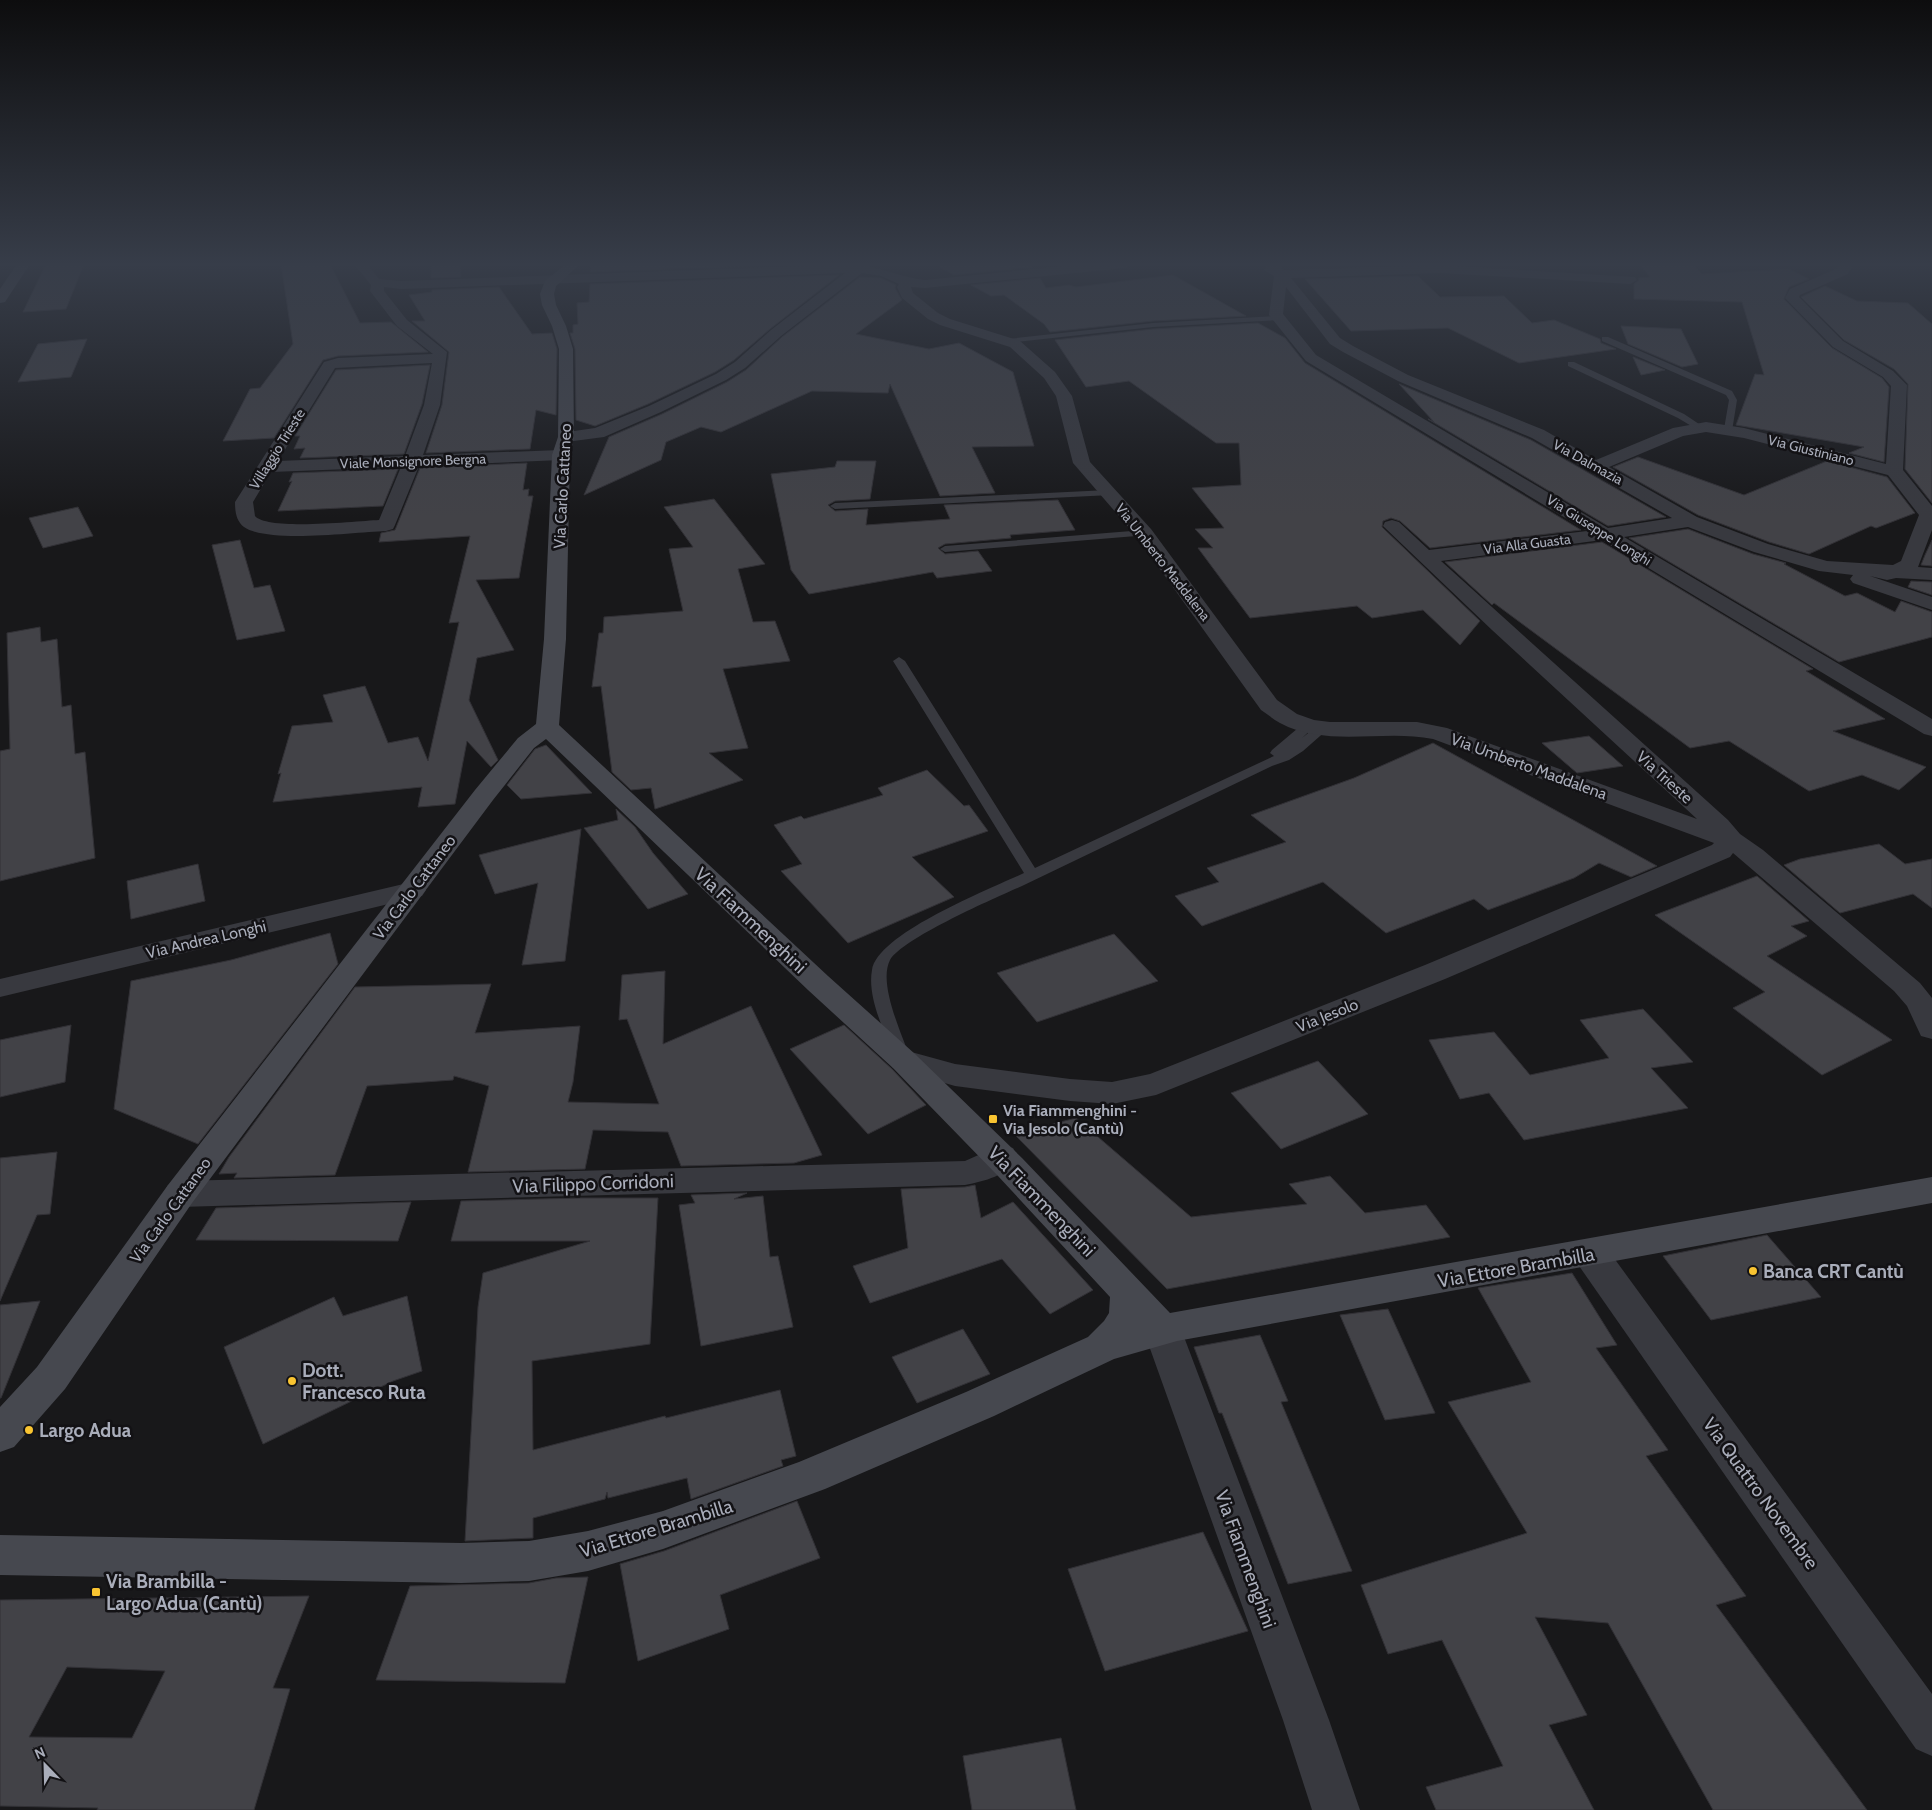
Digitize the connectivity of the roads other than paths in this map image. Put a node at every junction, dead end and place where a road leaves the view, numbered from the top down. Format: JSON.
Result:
{"nodes":[{"id":1,"x":435,"y":348,"type":"edge"},
{"id":2,"x":566,"y":348,"type":"edge"},
{"id":3,"x":759,"y":348,"type":"edge"},
{"id":4,"x":1021,"y":348,"type":"edge"},
{"id":5,"x":1303,"y":348,"type":"edge"},
{"id":6,"x":1347,"y":348,"type":"edge"},
{"id":7,"x":1628,"y":348,"type":"edge"},
{"id":8,"x":1845,"y":348,"type":"edge"},
{"id":9,"x":440,"y":358,"type":"junction"},
{"id":10,"x":1571,"y":364,"type":"dead end"},
{"id":11,"x":1700,"y":428,"type":"junction"},
{"id":12,"x":1729,"y":429,"type":"junction"},
{"id":13,"x":563,"y":446,"type":"junction"},
{"id":14,"x":412,"y":462,"type":"junction"},
{"id":15,"x":1597,"y":466,"type":"junction"},
{"id":16,"x":266,"y":467,"type":"junction"},
{"id":17,"x":1894,"y":472,"type":"junction"},
{"id":18,"x":1108,"y":493,"type":"junction"},
{"id":19,"x":835,"y":506,"type":"dead end"},
{"id":20,"x":1690,"y":521,"type":"junction"},
{"id":21,"x":1392,"y":526,"type":"dead end"},
{"id":22,"x":1144,"y":533,"type":"junction"},
{"id":23,"x":1604,"y":534,"type":"junction"},
{"id":24,"x":945,"y":549,"type":"dead end"},
{"id":25,"x":1424,"y":557,"type":"junction"},
{"id":26,"x":1932,"y":574,"type":"edge"},
{"id":27,"x":1893,"y":581,"type":"junction"},
{"id":28,"x":1932,"y":604,"type":"edge"},
{"id":29,"x":899,"y":661,"type":"dead end"},
{"id":30,"x":547,"y":727,"type":"junction"},
{"id":31,"x":1315,"y":728,"type":"junction"},
{"id":32,"x":1932,"y":729,"type":"edge"},
{"id":33,"x":1730,"y":840,"type":"junction"},
{"id":34,"x":1032,"y":874,"type":"junction"},
{"id":35,"x":412,"y":890,"type":"junction"},
{"id":36,"x":0,"y":988,"type":"edge"},
{"id":37,"x":1926,"y":998,"type":"edge"},
{"id":38,"x":1932,"y":1029,"type":"edge"},
{"id":39,"x":904,"y":1061,"type":"junction"},
{"id":40,"x":1001,"y":1157,"type":"junction"},
{"id":41,"x":1932,"y":1190,"type":"edge"},
{"id":42,"x":180,"y":1194,"type":"junction"},
{"id":43,"x":1590,"y":1253,"type":"junction"},
{"id":44,"x":1128,"y":1292,"type":"junction"},
{"id":45,"x":1162,"y":1329,"type":"junction"},
{"id":46,"x":1100,"y":1348,"type":"junction"},
{"id":47,"x":0,"y":1435,"type":"edge"},
{"id":48,"x":0,"y":1555,"type":"edge"},
{"id":49,"x":1932,"y":1733,"type":"edge"},
{"id":50,"x":1336,"y":1810,"type":"edge"}],
"edges":[{"from":1,"to":9,"type":"street"},
{"from":2,"to":13,"type":"street","name":"Via Carlo Cattaneo"},
{"from":3,"to":13,"type":"street","name":"Viale Monsignore Bergna"},
{"from":4,"to":18,"type":"street","name":"Via Umberto Maddalena"},
{"from":5,"to":23,"type":"street","name":"Via Giuseppe Longhi"},
{"from":6,"to":15,"type":"street","name":"Via Dalmazia"},
{"from":7,"to":12,"type":"lane"},
{"from":8,"to":17,"type":"street"},
{"from":9,"to":14,"type":"street","name":"Villaggio Trieste"},
{"from":9,"to":16,"type":"street","name":"Villaggio Trieste"},
{"from":10,"to":11,"type":"lane"},
{"from":11,"to":12,"type":"street","name":"Via Giustiniano"},
{"from":11,"to":15,"type":"street","name":"Via Giustiniano"},
{"from":12,"to":17,"type":"street","name":"Via Giustiniano"},
{"from":13,"to":14,"type":"street","name":"Viale Monsignore Bergna"},
{"from":13,"to":30,"type":"street","name":"Via Carlo Cattaneo"},
{"from":14,"to":16,"type":"street","name":"Viale Monsignore Bergna"},
{"from":14,"to":16,"type":"street","name":"Villaggio Trieste"},
{"from":15,"to":20,"type":"street","name":"Via Dalmazia"},
{"from":17,"to":27,"type":"street"},
{"from":18,"to":19,"type":"lane"},
{"from":18,"to":22,"type":"street","name":"Via Umberto Maddalena"},
{"from":20,"to":23,"type":"street","name":"Via Alla Guasta"},
{"from":20,"to":27,"type":"street","name":"Via Dalmazia"},
{"from":21,"to":25,"type":"street","name":"Via Trieste"},
{"from":22,"to":24,"type":"lane"},
{"from":22,"to":31,"type":"street","name":"Via Umberto Maddalena"},
{"from":23,"to":25,"type":"street","name":"Via Alla Guasta"},
{"from":23,"to":32,"type":"street","name":"Via Giuseppe Longhi"},
{"from":25,"to":33,"type":"street","name":"Via Trieste"},
{"from":26,"to":27,"type":"street"},
{"from":27,"to":28,"type":"street"},
{"from":29,"to":34,"type":"lane"},
{"from":30,"to":35,"type":"street","name":"Via Carlo Cattaneo"},
{"from":30,"to":39,"type":"street","name":"Via Fiammenghini"},
{"from":31,"to":33,"type":"street","name":"Via Umberto Maddalena"},
{"from":31,"to":34,"type":"lane"},
{"from":33,"to":37,"type":"street","name":"Via Trieste"},
{"from":33,"to":39,"type":"street","name":"Via Jesolo"},
{"from":34,"to":39,"type":"lane"},
{"from":35,"to":36,"type":"street","name":"Via Andrea Longhi"},
{"from":35,"to":42,"type":"street","name":"Via Carlo Cattaneo"},
{"from":37,"to":38,"type":"street","name":"Via Trieste"},
{"from":39,"to":40,"type":"street","name":"Via Fiammenghini"},
{"from":40,"to":42,"type":"street","name":"Via Filippo Corridoni"},
{"from":40,"to":44,"type":"street","name":"Via Fiammenghini"},
{"from":41,"to":43,"type":"street","name":"Via Ettore Brambilla"},
{"from":42,"to":47,"type":"street","name":"Via Carlo Cattaneo"},
{"from":43,"to":45,"type":"street","name":"Via Ettore Brambilla"},
{"from":43,"to":49,"type":"street","name":"Via Quattro Novembre"},
{"from":44,"to":45,"type":"street","name":"Via Fiammenghini"},
{"from":44,"to":46,"type":"street","name":"Via Ettore Brambilla"},
{"from":45,"to":46,"type":"street","name":"Via Ettore Brambilla"},
{"from":45,"to":50,"type":"street","name":"Via Fiammenghini"},
{"from":46,"to":48,"type":"street","name":"Via Ettore Brambilla"}]}
